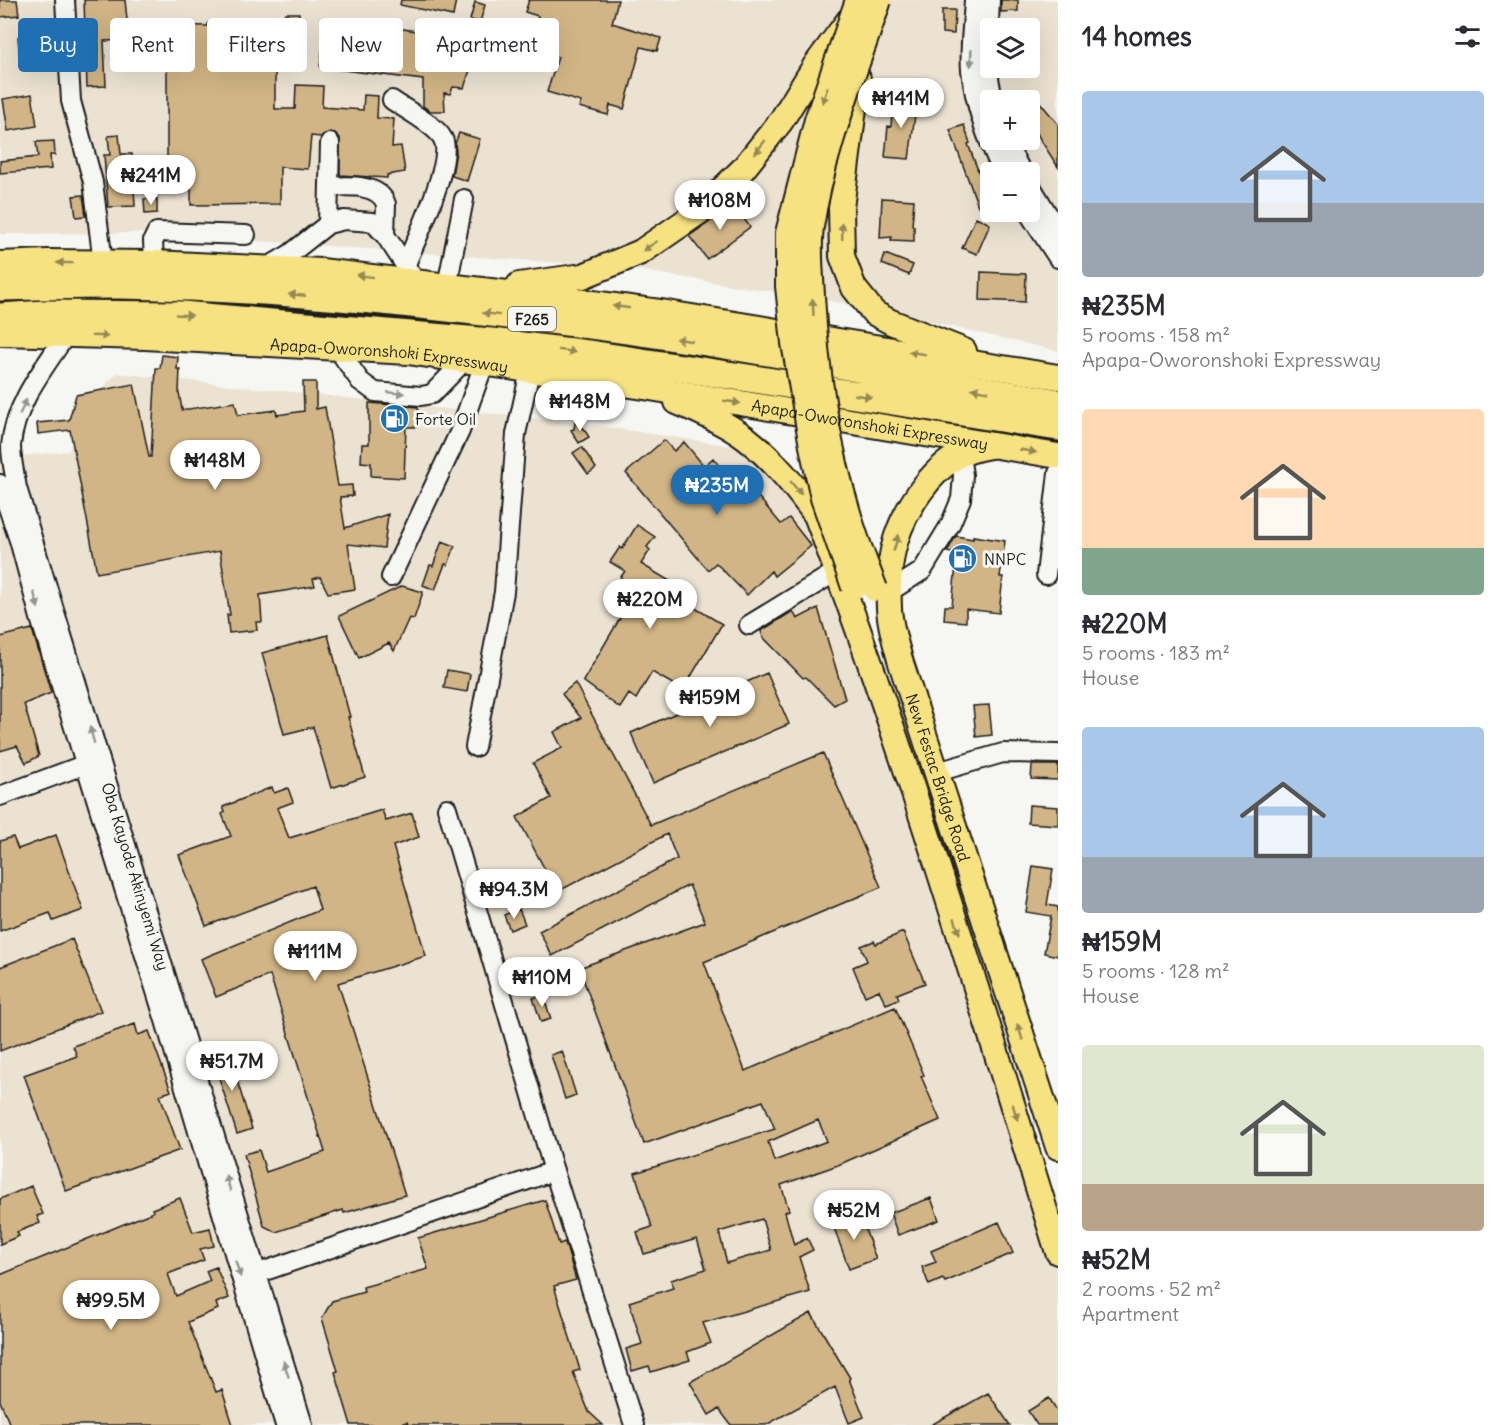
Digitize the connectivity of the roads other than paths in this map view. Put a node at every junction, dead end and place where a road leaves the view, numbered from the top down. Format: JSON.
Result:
{"nodes":[{"id":1,"x":64,"y":0,"type":"edge"},
{"id":2,"x":879,"y":0,"type":"edge"},
{"id":3,"x":974,"y":0,"type":"edge"},
{"id":4,"x":990,"y":0,"type":"edge"},
{"id":5,"x":856,"y":7,"type":"edge"},
{"id":6,"x":861,"y":54,"type":"junction"},
{"id":7,"x":991,"y":90,"type":"edge"},
{"id":8,"x":393,"y":100,"type":"dead end"},
{"id":9,"x":330,"y":143,"type":"dead end"},
{"id":10,"x":998,"y":162,"type":"edge"},
{"id":11,"x":329,"y":188,"type":"junction"},
{"id":12,"x":464,"y":198,"type":"dead end"},
{"id":13,"x":1040,"y":201,"type":"edge"},
{"id":14,"x":1035,"y":222,"type":"edge"},
{"id":15,"x":328,"y":224,"type":"junction"},
{"id":16,"x":1058,"y":231,"type":"edge"},
{"id":17,"x":246,"y":235,"type":"dead end"},
{"id":18,"x":385,"y":235,"type":"junction"},
{"id":19,"x":1058,"y":258,"type":"edge"},
{"id":20,"x":103,"y":263,"type":"junction"},
{"id":21,"x":154,"y":263,"type":"junction"},
{"id":22,"x":0,"y":264,"type":"edge"},
{"id":23,"x":266,"y":268,"type":"junction"},
{"id":24,"x":411,"y":274,"type":"junction"},
{"id":25,"x":447,"y":286,"type":"junction"},
{"id":26,"x":0,"y":287,"type":"edge"},
{"id":27,"x":485,"y":290,"type":"junction"},
{"id":28,"x":0,"y":317,"type":"edge"},
{"id":29,"x":0,"y":333,"type":"edge"},
{"id":30,"x":66,"y":336,"type":"junction"},
{"id":31,"x":338,"y":348,"type":"junction"},
{"id":32,"x":480,"y":356,"type":"junction"},
{"id":33,"x":1009,"y":368,"type":"junction"},
{"id":34,"x":530,"y":371,"type":"junction"},
{"id":35,"x":1058,"y":377,"type":"edge"},
{"id":36,"x":644,"y":387,"type":"junction"},
{"id":37,"x":1058,"y":403,"type":"edge"},
{"id":38,"x":1058,"y":427,"type":"edge"},
{"id":39,"x":995,"y":444,"type":"junction"},
{"id":40,"x":960,"y":455,"type":"junction"},
{"id":41,"x":1058,"y":456,"type":"edge"},
{"id":42,"x":1058,"y":473,"type":"edge"},
{"id":43,"x":0,"y":484,"type":"edge"},
{"id":44,"x":837,"y":571,"type":"junction"},
{"id":45,"x":1046,"y":575,"type":"dead end"},
{"id":46,"x":391,"y":577,"type":"dead end"},
{"id":47,"x":872,"y":589,"type":"junction"},
{"id":48,"x":749,"y":625,"type":"dead end"},
{"id":49,"x":475,"y":747,"type":"dead end"},
{"id":50,"x":1058,"y":754,"type":"edge"},
{"id":51,"x":92,"y":761,"type":"junction"},
{"id":52,"x":938,"y":772,"type":"junction"},
{"id":53,"x":0,"y":796,"type":"edge"},
{"id":54,"x":447,"y":808,"type":"dead end"},
{"id":55,"x":974,"y":889,"type":"junction"},
{"id":56,"x":947,"y":896,"type":"junction"},
{"id":57,"x":1058,"y":1147,"type":"edge"},
{"id":58,"x":554,"y":1171,"type":"junction"},
{"id":59,"x":1058,"y":1252,"type":"edge"},
{"id":60,"x":256,"y":1274,"type":"junction"},
{"id":61,"x":285,"y":1425,"type":"edge"},
{"id":62,"x":303,"y":1425,"type":"edge"},
{"id":63,"x":634,"y":1425,"type":"edge"}],
"edges":[{"from":1,"to":20,"type":"street"},
{"from":2,"to":6,"type":"main road","bridge":true},
{"from":3,"to":10,"type":"street","one_way":true},
{"from":4,"to":7,"type":"street"},
{"from":5,"to":27,"type":"main road","one_way":true,"bridge":true},
{"from":5,"to":47,"type":"main road","one_way":true,"bridge":true},
{"from":33,"to":6,"type":"main road","one_way":true,"bridge":true},
{"from":47,"to":6,"type":"main road","one_way":true,"bridge":true},
{"from":8,"to":24,"type":"street"},
{"from":9,"to":11,"type":"street"},
{"from":11,"to":15,"type":"street"},
{"from":11,"to":18,"type":"street"},
{"from":12,"to":25,"type":"street"},
{"from":13,"to":16,"type":"street"},
{"from":14,"to":19,"type":"street"},
{"from":15,"to":18,"type":"street"},
{"from":15,"to":23,"type":"street"},
{"from":17,"to":21,"type":"street"},
{"from":18,"to":24,"type":"street"},
{"from":20,"to":21,"type":"main road"},
{"from":20,"to":22,"type":"main road","one_way":true},
{"from":21,"to":23,"type":"main road"},
{"from":24,"to":23,"type":"main road","one_way":true},
{"from":24,"to":25,"type":"main road"},
{"from":25,"to":27,"type":"main road"},
{"from":37,"to":26,"type":"highway","number":"F265","one_way":true},
{"from":33,"to":27,"type":"main road","one_way":true},
{"from":28,"to":32,"type":"highway","name":"Apapa-Oworonshoki Expressway","number":"F265","one_way":true},
{"from":29,"to":30,"type":"main road","name":"Apapa-Oworonshoki Expressway"},
{"from":30,"to":31,"type":"main road","name":"Apapa-Oworonshoki Expressway","one_way":true},
{"from":51,"to":30,"type":"street","name":"Oba Kayode Akinyemi Way","one_way":true},
{"from":31,"to":32,"type":"main road","name":"Apapa-Oworonshoki Expressway"},
{"from":31,"to":32,"type":"street","one_way":true},
{"from":32,"to":34,"type":"main road","name":"Apapa-Oworonshoki Expressway"},
{"from":32,"to":38,"type":"highway","name":"Apapa-Oworonshoki Expressway","number":"F265","one_way":true},
{"from":32,"to":46,"type":"street"},
{"from":33,"to":35,"type":"main road"},
{"from":34,"to":36,"type":"main road","name":"Apapa-Oworonshoki Expressway"},
{"from":34,"to":49,"type":"street"},
{"from":36,"to":39,"type":"main road","name":"Apapa-Oworonshoki Expressway","one_way":true},
{"from":36,"to":44,"type":"main road","one_way":true},
{"from":39,"to":40,"type":"main road","name":"New Festac Bridge Road"},
{"from":39,"to":41,"type":"main road","name":"Apapa-Oworonshoki Expressway","one_way":true},
{"from":47,"to":40,"type":"main road","name":"New Festac Bridge Road","one_way":true},
{"from":40,"to":47,"type":"street"},
{"from":42,"to":45,"type":"street"},
{"from":43,"to":51,"type":"street","name":"Oba Kayode Akinyemi Way","one_way":true},
{"from":44,"to":48,"type":"street"},
{"from":44,"to":56,"type":"main road"},
{"from":47,"to":52,"type":"main road","name":"New Festac Bridge Road"},
{"from":47,"to":55,"type":"main road"},
{"from":47,"to":56,"type":"main road"},
{"from":50,"to":52,"type":"street"},
{"from":51,"to":53,"type":"street"},
{"from":60,"to":51,"type":"street","name":"Oba Kayode Akinyemi Way","one_way":true},
{"from":51,"to":61,"type":"street","name":"Oba Kayode Akinyemi Way","one_way":true},
{"from":52,"to":55,"type":"main road","name":"New Festac Bridge Road"},
{"from":54,"to":58,"type":"street"},
{"from":57,"to":55,"type":"main road","name":"New Festac Bridge Road","one_way":true},
{"from":56,"to":59,"type":"main road","one_way":true},
{"from":58,"to":60,"type":"street"},
{"from":58,"to":63,"type":"street"},
{"from":62,"to":60,"type":"street","name":"Oba Kayode Akinyemi Way","one_way":true}]}
